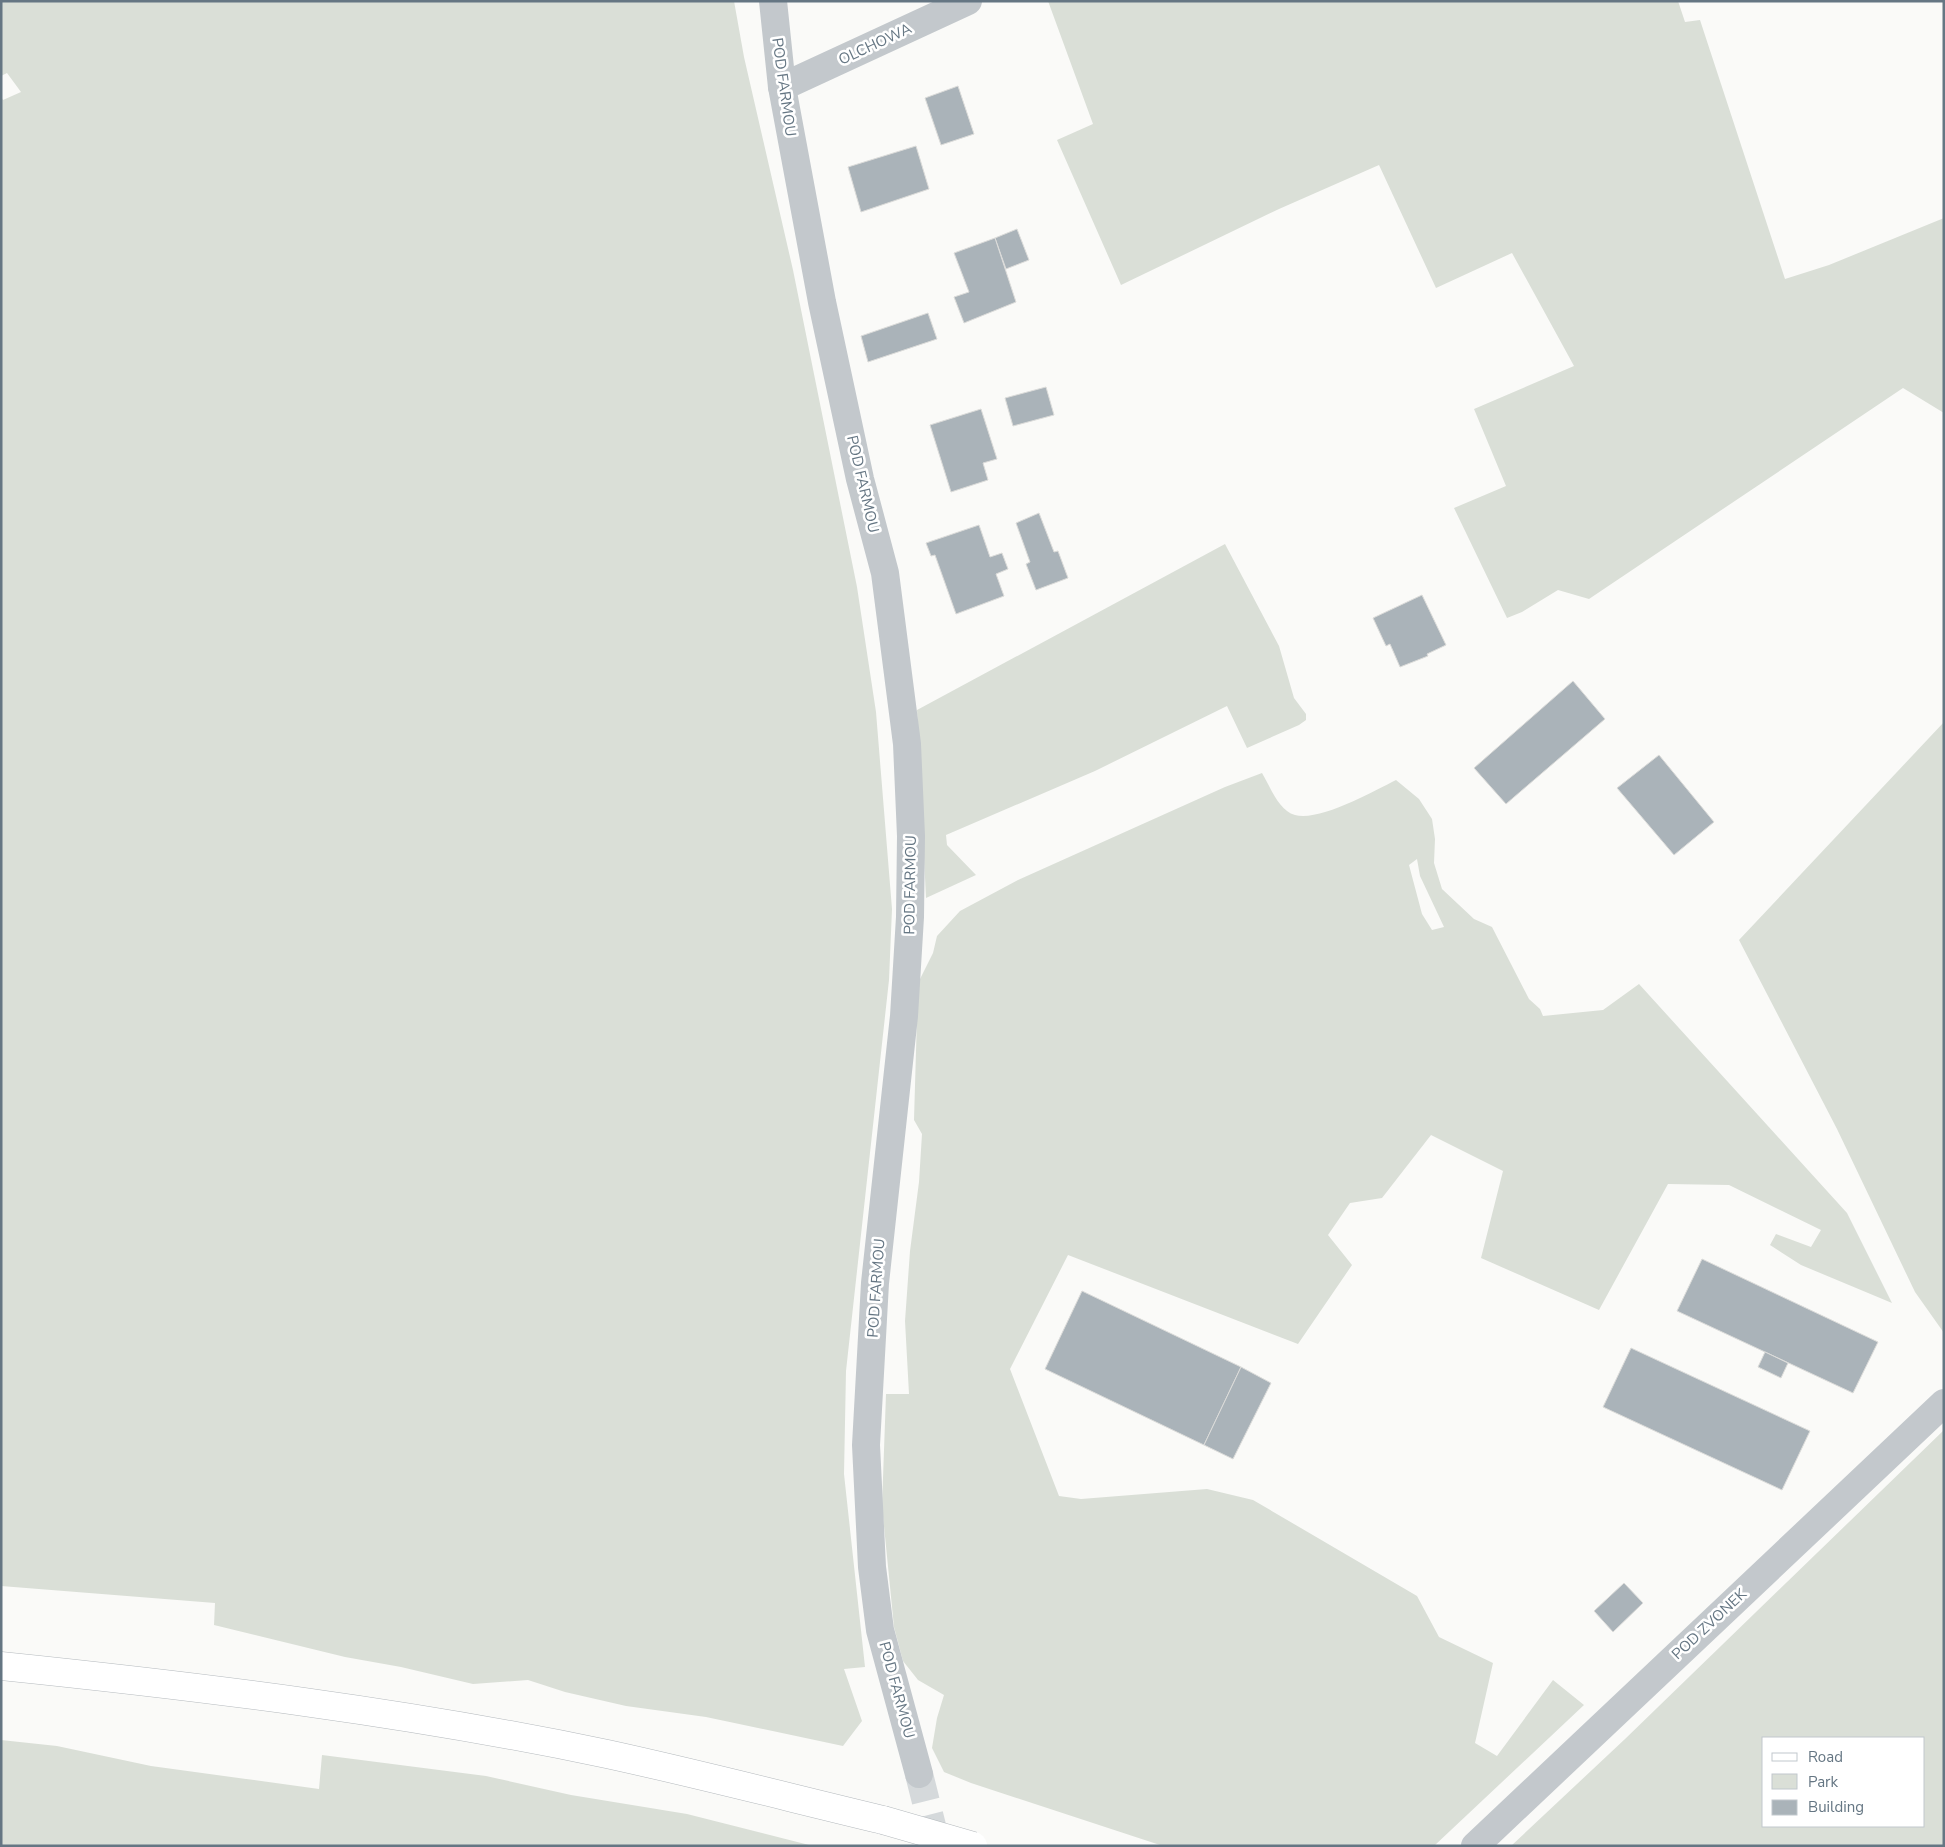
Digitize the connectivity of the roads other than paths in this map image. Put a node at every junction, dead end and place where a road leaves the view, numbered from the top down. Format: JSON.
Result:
{"nodes":[{"id":1,"x":773,"y":1,"type":"edge"},
{"id":2,"x":968,"y":1,"type":"edge"},
{"id":3,"x":782,"y":87,"type":"junction"},
{"id":4,"x":1944,"y":1403,"type":"edge"},
{"id":5,"x":1,"y":1666,"type":"edge"},
{"id":6,"x":919,"y":1774,"type":"tunnel mouth"},
{"id":7,"x":973,"y":1846,"type":"edge"},
{"id":8,"x":1475,"y":1846,"type":"edge"}],
"edges":[{"from":1,"to":3,"type":"street","name":"POD FARMOU"},
{"from":2,"to":3,"type":"street","name":"OLCHOWA"},
{"from":3,"to":6,"type":"street","name":"POD FARMOU"},
{"from":4,"to":8,"type":"street","name":"POD ZVONEK"},
{"from":5,"to":7,"type":"main road","bridge":true}]}
